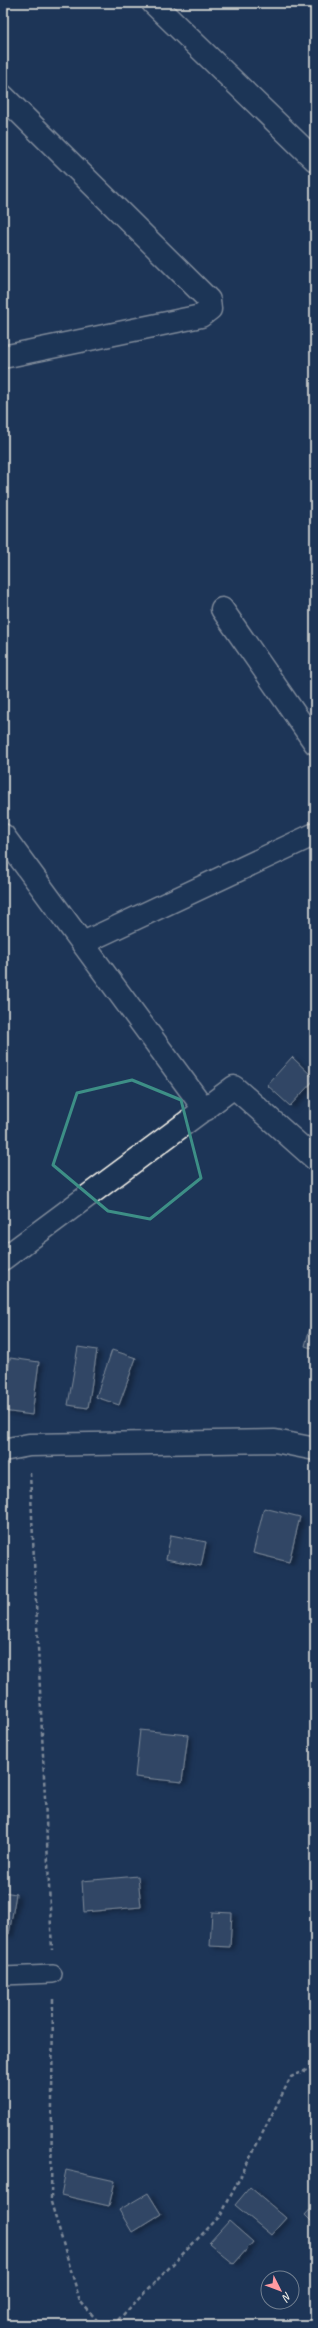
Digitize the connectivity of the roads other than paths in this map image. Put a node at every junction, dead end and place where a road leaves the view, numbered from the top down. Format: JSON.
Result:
{"nodes":[{"id":1,"x":153,"y":3,"type":"edge"},
{"id":2,"x":3,"y":96,"type":"edge"},
{"id":3,"x":315,"y":160,"type":"edge"},
{"id":4,"x":3,"y":357,"type":"edge"},
{"id":5,"x":222,"y":609,"type":"dead end"},
{"id":6,"x":315,"y":743,"type":"edge"},
{"id":7,"x":315,"y":834,"type":"edge"},
{"id":8,"x":3,"y":835,"type":"edge"},
{"id":9,"x":83,"y":943,"type":"junction"},
{"id":10,"x":205,"y":1110,"type":"junction"},
{"id":11,"x":315,"y":1159,"type":"edge"},
{"id":12,"x":3,"y":1259,"type":"edge"},
{"id":13,"x":315,"y":1449,"type":"edge"},
{"id":14,"x":3,"y":1450,"type":"edge"},
{"id":15,"x":53,"y":1974,"type":"road end"},
{"id":16,"x":3,"y":1976,"type":"edge"}],
"edges":[{"from":1,"to":3,"type":"street"},
{"from":2,"to":4,"type":"street"},
{"from":5,"to":6,"type":"street"},
{"from":7,"to":9,"type":"street"},
{"from":8,"to":9,"type":"street"},
{"from":9,"to":10,"type":"street"},
{"from":10,"to":11,"type":"street"},
{"from":10,"to":12,"type":"street"},
{"from":13,"to":14,"type":"street"},
{"from":15,"to":16,"type":"lane"}]}
